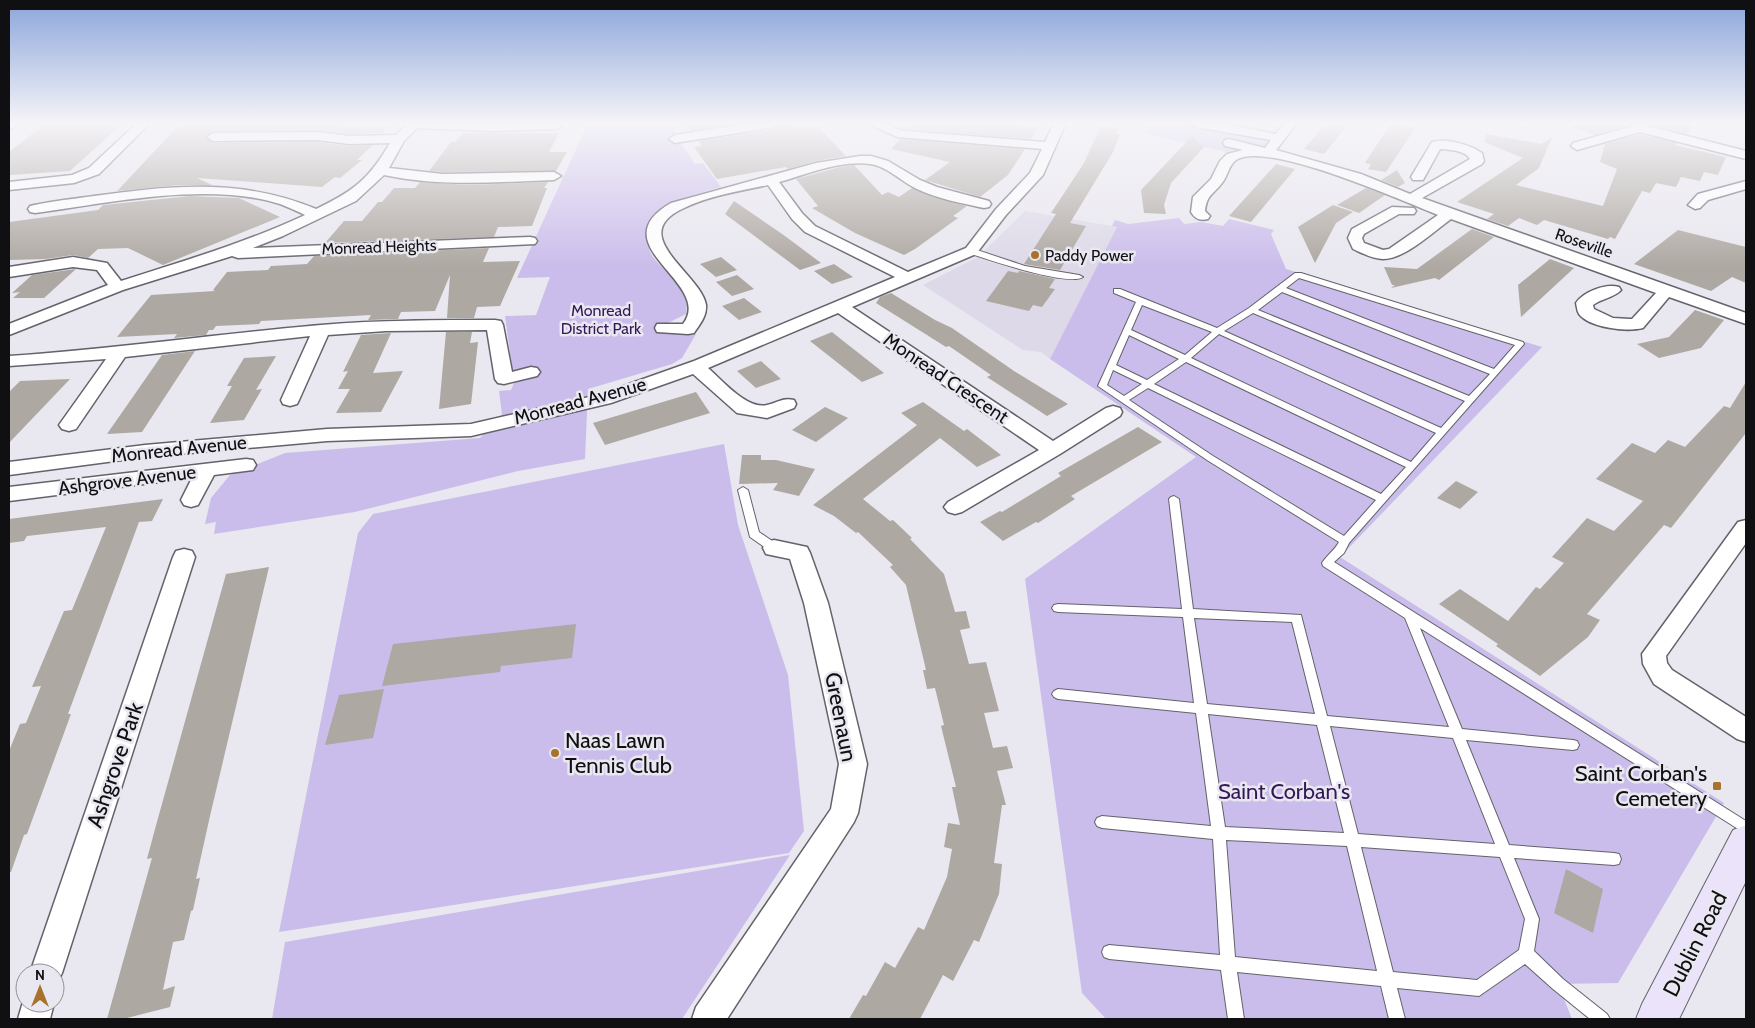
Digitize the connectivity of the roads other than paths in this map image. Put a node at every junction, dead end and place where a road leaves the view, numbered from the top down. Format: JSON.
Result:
{"nodes":[{"id":1,"x":94,"y":171,"type":"edge"},
{"id":2,"x":380,"y":171,"type":"edge"},
{"id":3,"x":384,"y":171,"type":"edge"},
{"id":4,"x":803,"y":171,"type":"edge"},
{"id":5,"x":896,"y":171,"type":"edge"},
{"id":6,"x":1037,"y":171,"type":"edge"},
{"id":7,"x":1221,"y":171,"type":"edge"},
{"id":8,"x":1335,"y":171,"type":"edge"},
{"id":9,"x":1422,"y":171,"type":"edge"},
{"id":10,"x":1462,"y":171,"type":"edge"},
{"id":11,"x":554,"y":176,"type":"dead end"},
{"id":12,"x":1418,"y":178,"type":"dead end"},
{"id":13,"x":771,"y":180,"type":"junction"},
{"id":14,"x":1746,"y":185,"type":"edge"},
{"id":15,"x":9,"y":186,"type":"edge"},
{"id":16,"x":984,"y":204,"type":"dead end"},
{"id":17,"x":1410,"y":205,"type":"junction"},
{"id":18,"x":1695,"y":205,"type":"dead end"},
{"id":19,"x":35,"y":209,"type":"dead end"},
{"id":20,"x":315,"y":214,"type":"junction"},
{"id":21,"x":1449,"y":214,"type":"junction"},
{"id":22,"x":1203,"y":216,"type":"dead end"},
{"id":23,"x":1567,"y":239,"type":"dead end"},
{"id":24,"x":530,"y":242,"type":"dead end"},
{"id":25,"x":970,"y":251,"type":"junction"},
{"id":26,"x":228,"y":252,"type":"junction"},
{"id":27,"x":1560,"y":254,"type":"junction"},
{"id":28,"x":9,"y":272,"type":"edge"},
{"id":29,"x":907,"y":276,"type":"junction"},
{"id":30,"x":1079,"y":277,"type":"dead end"},
{"id":31,"x":116,"y":287,"type":"junction"},
{"id":32,"x":1281,"y":289,"type":"junction"},
{"id":33,"x":1613,"y":290,"type":"dead end"},
{"id":34,"x":1117,"y":291,"type":"dead end"},
{"id":35,"x":1666,"y":291,"type":"junction"},
{"id":36,"x":1140,"y":301,"type":"junction"},
{"id":37,"x":840,"y":306,"type":"junction"},
{"id":38,"x":1252,"y":310,"type":"junction"},
{"id":39,"x":1746,"y":319,"type":"edge"},
{"id":40,"x":663,"y":328,"type":"dead end"},
{"id":41,"x":9,"y":330,"type":"edge"},
{"id":42,"x":321,"y":330,"type":"junction"},
{"id":43,"x":1218,"y":331,"type":"junction"},
{"id":44,"x":1127,"y":332,"type":"junction"},
{"id":45,"x":119,"y":352,"type":"junction"},
{"id":46,"x":1185,"y":359,"type":"junction"},
{"id":47,"x":9,"y":361,"type":"edge"},
{"id":48,"x":695,"y":366,"type":"junction"},
{"id":49,"x":1111,"y":366,"type":"junction"},
{"id":50,"x":531,"y":372,"type":"dead end"},
{"id":51,"x":1495,"y":373,"type":"junction"},
{"id":52,"x":1148,"y":384,"type":"junction"},
{"id":53,"x":290,"y":400,"type":"dead end"},
{"id":54,"x":1471,"y":400,"type":"junction"},
{"id":55,"x":787,"y":404,"type":"dead end"},
{"id":56,"x":1119,"y":406,"type":"junction"},
{"id":57,"x":69,"y":425,"type":"dead end"},
{"id":58,"x":1442,"y":432,"type":"junction"},
{"id":59,"x":1053,"y":450,"type":"junction"},
{"id":60,"x":246,"y":466,"type":"dead end"},
{"id":61,"x":1412,"y":466,"type":"junction"},
{"id":62,"x":9,"y":469,"type":"edge"},
{"id":63,"x":207,"y":470,"type":"junction"},
{"id":64,"x":743,"y":490,"type":"dead end"},
{"id":65,"x":9,"y":494,"type":"edge"},
{"id":66,"x":1174,"y":499,"type":"dead end"},
{"id":67,"x":1382,"y":499,"type":"junction"},
{"id":68,"x":191,"y":500,"type":"dead end"},
{"id":69,"x":955,"y":507,"type":"dead end"},
{"id":70,"x":1746,"y":527,"type":"edge"},
{"id":71,"x":1345,"y":541,"type":"junction"},
{"id":72,"x":774,"y":548,"type":"joint"},
{"id":73,"x":184,"y":558,"type":"dead end"},
{"id":74,"x":1058,"y":608,"type":"dead end"},
{"id":75,"x":1188,"y":615,"type":"junction"},
{"id":76,"x":1410,"y":616,"type":"junction"},
{"id":77,"x":1058,"y":694,"type":"dead end"},
{"id":78,"x":1202,"y":707,"type":"junction"},
{"id":79,"x":1322,"y":720,"type":"junction"},
{"id":80,"x":1746,"y":731,"type":"edge"},
{"id":81,"x":1458,"y":734,"type":"junction"},
{"id":82,"x":1573,"y":745,"type":"dead end"},
{"id":83,"x":1102,"y":822,"type":"dead end"},
{"id":84,"x":1746,"y":828,"type":"edge"},
{"id":85,"x":1218,"y":833,"type":"junction"},
{"id":86,"x":1352,"y":840,"type":"junction"},
{"id":87,"x":1746,"y":842,"type":"edge"},
{"id":88,"x":1505,"y":851,"type":"junction"},
{"id":89,"x":1614,"y":858,"type":"dead end"},
{"id":90,"x":1109,"y":952,"type":"dead end"},
{"id":91,"x":1526,"y":954,"type":"junction"},
{"id":92,"x":49,"y":963,"type":"edge"},
{"id":93,"x":1228,"y":964,"type":"junction"},
{"id":94,"x":1386,"y":979,"type":"junction"},
{"id":95,"x":708,"y":1019,"type":"edge"},
{"id":96,"x":1236,"y":1019,"type":"edge"},
{"id":97,"x":1397,"y":1019,"type":"edge"},
{"id":98,"x":1602,"y":1019,"type":"edge"},
{"id":99,"x":1657,"y":1019,"type":"edge"}],
"edges":[{"from":1,"to":15,"type":"street"},
{"from":2,"to":20,"type":"street","name":"Monread Heights"},
{"from":3,"to":11,"type":"street"},
{"from":4,"to":13,"type":"street"},
{"from":5,"to":16,"type":"street"},
{"from":6,"to":25,"type":"street","name":"Monread Avenue"},
{"from":7,"to":22,"type":"street","name":"Roseville"},
{"from":8,"to":17,"type":"street","name":"Roseville"},
{"from":9,"to":12,"type":"street"},
{"from":10,"to":17,"type":"street"},
{"from":13,"to":29,"type":"street"},
{"from":13,"to":40,"type":"street"},
{"from":14,"to":18,"type":"street"},
{"from":17,"to":21,"type":"street","name":"Roseville"},
{"from":17,"to":21,"type":"street"},
{"from":19,"to":20,"type":"street","name":"Monread Heights"},
{"from":20,"to":26,"type":"street","name":"Monread Heights"},
{"from":21,"to":27,"type":"street","name":"Roseville"},
{"from":23,"to":27,"type":"street"},
{"from":24,"to":26,"type":"street","name":"Monread Heights"},
{"from":25,"to":29,"type":"street","name":"Monread Avenue"},
{"from":25,"to":30,"type":"lane"},
{"from":26,"to":31,"type":"street","name":"Monread Heights"},
{"from":27,"to":35,"type":"street","name":"Roseville"},
{"from":28,"to":31,"type":"street"},
{"from":29,"to":37,"type":"street","name":"Monread Avenue"},
{"from":31,"to":41,"type":"street","name":"Monread Heights"},
{"from":32,"to":38,"type":"lane"},
{"from":32,"to":51,"type":"lane"},
{"from":32,"to":51,"type":"lane"},
{"from":33,"to":35,"type":"street"},
{"from":34,"to":36,"type":"lane"},
{"from":35,"to":39,"type":"street","name":"Roseville"},
{"from":36,"to":43,"type":"lane"},
{"from":36,"to":44,"type":"lane"},
{"from":37,"to":48,"type":"street","name":"Monread Avenue"},
{"from":37,"to":59,"type":"street","name":"Monread Crescent"},
{"from":38,"to":43,"type":"lane"},
{"from":38,"to":54,"type":"lane"},
{"from":42,"to":45,"type":"street"},
{"from":42,"to":50,"type":"street"},
{"from":42,"to":53,"type":"street"},
{"from":43,"to":46,"type":"lane"},
{"from":43,"to":58,"type":"lane"},
{"from":44,"to":46,"type":"lane"},
{"from":44,"to":49,"type":"lane"},
{"from":45,"to":47,"type":"street"},
{"from":45,"to":57,"type":"street"},
{"from":46,"to":52,"type":"lane"},
{"from":46,"to":61,"type":"lane"},
{"from":48,"to":55,"type":"street"},
{"from":48,"to":62,"type":"street","name":"Monread Avenue"},
{"from":49,"to":52,"type":"lane"},
{"from":49,"to":56,"type":"lane"},
{"from":51,"to":54,"type":"lane"},
{"from":52,"to":56,"type":"lane"},
{"from":52,"to":67,"type":"lane"},
{"from":54,"to":58,"type":"lane"},
{"from":56,"to":59,"type":"street"},
{"from":56,"to":71,"type":"lane"},
{"from":58,"to":61,"type":"lane"},
{"from":59,"to":69,"type":"street"},
{"from":60,"to":63,"type":"street","name":"Ashgrove Avenue"},
{"from":61,"to":67,"type":"lane"},
{"from":63,"to":65,"type":"street","name":"Ashgrove Avenue"},
{"from":63,"to":68,"type":"street"},
{"from":64,"to":72,"type":"lane"},
{"from":66,"to":75,"type":"lane"},
{"from":67,"to":71,"type":"lane"},
{"from":70,"to":80,"type":"street"},
{"from":71,"to":76,"type":"lane"},
{"from":72,"to":95,"type":"street","name":"Greenaun"},
{"from":73,"to":92,"type":"street","name":"Ashgrove Park"},
{"from":74,"to":75,"type":"lane"},
{"from":75,"to":78,"type":"lane"},
{"from":75,"to":79,"type":"lane"},
{"from":76,"to":81,"type":"lane"},
{"from":76,"to":84,"type":"lane"},
{"from":77,"to":78,"type":"lane"},
{"from":78,"to":79,"type":"lane"},
{"from":78,"to":85,"type":"lane"},
{"from":79,"to":81,"type":"lane"},
{"from":79,"to":86,"type":"lane"},
{"from":81,"to":82,"type":"lane"},
{"from":81,"to":88,"type":"lane"},
{"from":83,"to":85,"type":"lane"},
{"from":85,"to":86,"type":"lane"},
{"from":85,"to":93,"type":"lane"},
{"from":86,"to":88,"type":"lane"},
{"from":86,"to":94,"type":"lane"},
{"from":87,"to":99,"type":"main road","name":"Dublin Road"},
{"from":88,"to":89,"type":"lane"},
{"from":88,"to":91,"type":"lane"},
{"from":90,"to":93,"type":"lane"},
{"from":91,"to":94,"type":"lane"},
{"from":91,"to":98,"type":"lane"},
{"from":93,"to":94,"type":"lane"},
{"from":93,"to":96,"type":"lane"},
{"from":94,"to":97,"type":"lane"}]}
